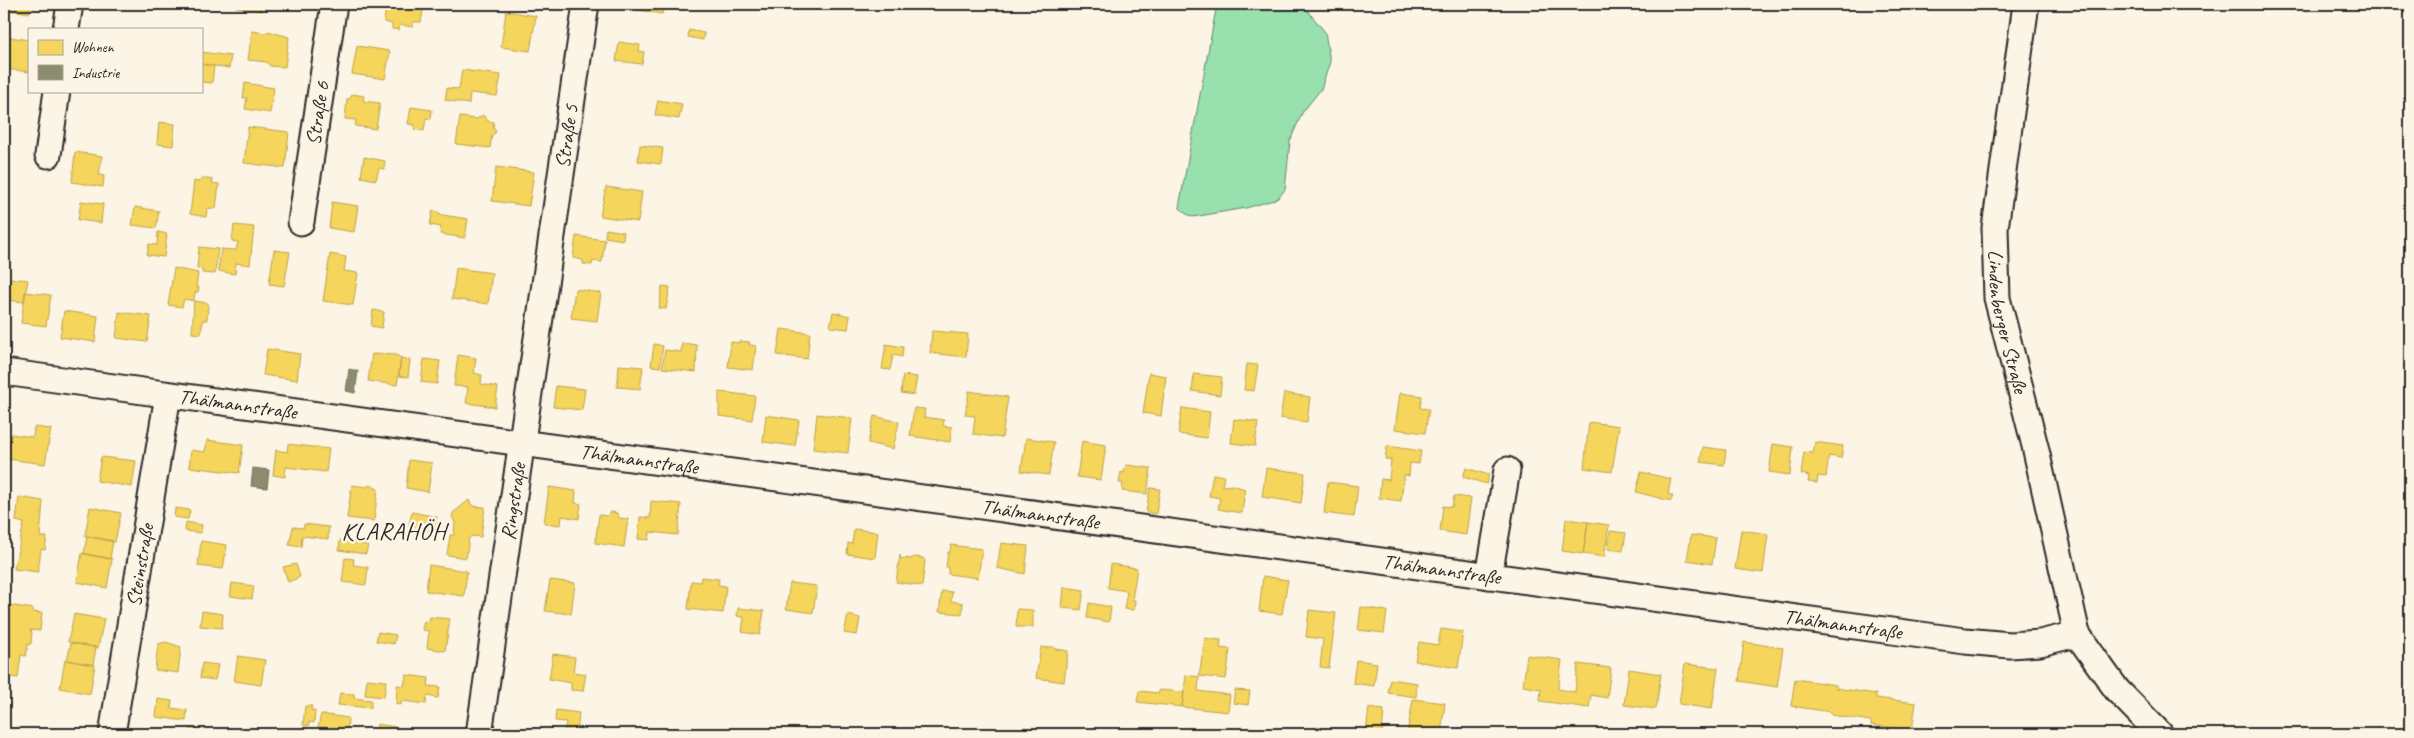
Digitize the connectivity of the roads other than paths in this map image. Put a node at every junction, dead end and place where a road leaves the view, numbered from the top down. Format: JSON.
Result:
{"nodes":[{"id":1,"x":70,"y":4,"type":"edge"},
{"id":2,"x":334,"y":4,"type":"edge"},
{"id":3,"x":586,"y":4,"type":"edge"},
{"id":4,"x":2026,"y":4,"type":"edge"},
{"id":5,"x":66,"y":28,"type":"edge"},
{"id":6,"x":57,"y":92,"type":"edge"},
{"id":7,"x":48,"y":155,"type":"dead end"},
{"id":8,"x":301,"y":222,"type":"dead end"},
{"id":9,"x":548,"y":269,"type":"joint"},
{"id":10,"x":4,"y":372,"type":"edge"},
{"id":11,"x":168,"y":395,"type":"junction"},
{"id":12,"x":522,"y":443,"type":"junction"},
{"id":13,"x":1508,"y":470,"type":"dead end"},
{"id":14,"x":1489,"y":576,"type":"junction"},
{"id":15,"x":2077,"y":634,"type":"junction"},
{"id":16,"x":112,"y":734,"type":"edge"},
{"id":17,"x":479,"y":734,"type":"edge"},
{"id":18,"x":2160,"y":734,"type":"edge"}],
"edges":[{"from":1,"to":5,"type":"street"},
{"from":2,"to":8,"type":"street","name":"Straße 6"},
{"from":3,"to":9,"type":"street","name":"Straße 5"},
{"from":4,"to":15,"type":"street","name":"Lindenberger Straße"},
{"from":6,"to":7,"type":"street"},
{"from":9,"to":12,"type":"street","name":"Ringstraße"},
{"from":10,"to":11,"type":"street","name":"Thälmannstraße"},
{"from":11,"to":12,"type":"street","name":"Thälmannstraße"},
{"from":11,"to":16,"type":"street","name":"Steinstraße"},
{"from":12,"to":14,"type":"street","name":"Thälmannstraße"},
{"from":12,"to":17,"type":"street","name":"Ringstraße"},
{"from":13,"to":14,"type":"street"},
{"from":14,"to":15,"type":"street","name":"Thälmannstraße"},
{"from":15,"to":18,"type":"street"}]}
